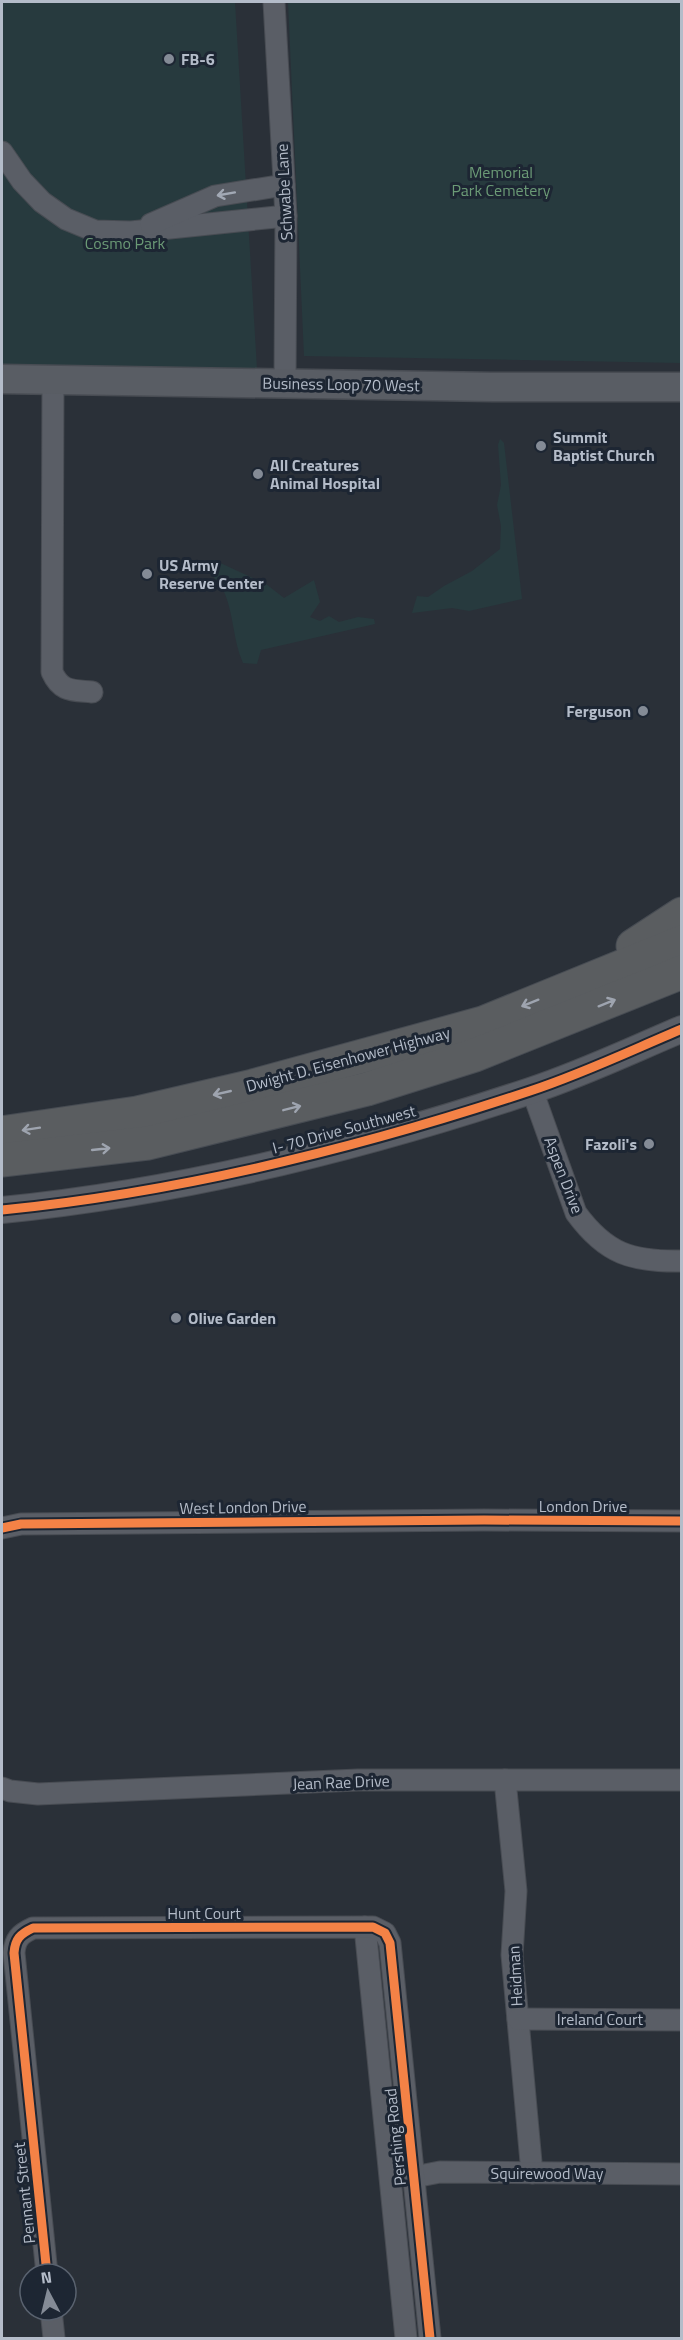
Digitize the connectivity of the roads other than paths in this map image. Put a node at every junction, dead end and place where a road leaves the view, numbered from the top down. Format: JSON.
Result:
{"nodes":[{"id":1,"x":274,"y":2,"type":"edge"},
{"id":2,"x":2,"y":152,"type":"edge"},
{"id":3,"x":284,"y":185,"type":"junction"},
{"id":4,"x":286,"y":216,"type":"junction"},
{"id":5,"x":131,"y":232,"type":"junction"},
{"id":6,"x":2,"y":379,"type":"edge"},
{"id":7,"x":53,"y":379,"type":"junction"},
{"id":8,"x":285,"y":382,"type":"junction"},
{"id":9,"x":681,"y":387,"type":"edge"},
{"id":10,"x":92,"y":692,"type":"dead end"},
{"id":11,"x":681,"y":914,"type":"edge"},
{"id":12,"x":681,"y":942,"type":"edge"},
{"id":13,"x":681,"y":972,"type":"edge"},
{"id":14,"x":575,"y":985,"type":"junction"},
{"id":15,"x":681,"y":1029,"type":"edge"},
{"id":16,"x":532,"y":1090,"type":"junction"},
{"id":17,"x":2,"y":1133,"type":"edge"},
{"id":18,"x":2,"y":1160,"type":"edge"},
{"id":19,"x":2,"y":1210,"type":"edge"},
{"id":20,"x":681,"y":1261,"type":"edge"},
{"id":21,"x":484,"y":1520,"type":"joint"},
{"id":22,"x":681,"y":1521,"type":"edge"},
{"id":23,"x":2,"y":1528,"type":"edge"},
{"id":24,"x":505,"y":1780,"type":"junction"},
{"id":25,"x":681,"y":1780,"type":"edge"},
{"id":26,"x":2,"y":1788,"type":"edge"},
{"id":27,"x":375,"y":1930,"type":"junction"},
{"id":28,"x":22,"y":1933,"type":"joint"},
{"id":29,"x":518,"y":2019,"type":"junction"},
{"id":30,"x":681,"y":2019,"type":"edge"},
{"id":31,"x":532,"y":2173,"type":"junction"},
{"id":32,"x":681,"y":2174,"type":"edge"},
{"id":33,"x":414,"y":2176,"type":"junction"},
{"id":34,"x":46,"y":2262,"type":"edge"},
{"id":35,"x":52,"y":2322,"type":"edge"},
{"id":36,"x":54,"y":2338,"type":"edge"},
{"id":37,"x":406,"y":2338,"type":"edge"},
{"id":38,"x":430,"y":2338,"type":"edge"}],
"edges":[{"from":1,"to":3,"type":"street","name":"Schwabe Lane"},
{"from":2,"to":5,"type":"street"},
{"from":3,"to":4,"type":"street","name":"Schwabe Lane"},
{"from":3,"to":5,"type":"street","one_way":true},
{"from":4,"to":5,"type":"street"},
{"from":4,"to":8,"type":"street","name":"Schwabe Lane"},
{"from":6,"to":7,"type":"main road","name":"Business Loop 70 West"},
{"from":7,"to":8,"type":"main road","name":"Business Loop 70 West"},
{"from":7,"to":10,"type":"street"},
{"from":8,"to":9,"type":"main road","name":"Business Loop 70 West"},
{"from":11,"to":14,"type":"highway"},
{"from":12,"to":14,"type":"highway","name":"Dwight D. Eisenhower Highway"},
{"from":18,"to":13,"type":"highway","name":"Dwight D. Eisenhower Highway","one_way":true},
{"from":14,"to":17,"type":"highway","name":"Dwight D. Eisenhower Highway","one_way":true},
{"from":15,"to":16,"type":"street","name":"I- 70 Drive Southwest"},
{"from":16,"to":19,"type":"street","name":"I- 70 Drive Southwest"},
{"from":16,"to":20,"type":"street","name":"Aspen Drive"},
{"from":21,"to":22,"type":"street","name":"London Drive"},
{"from":21,"to":23,"type":"street","name":"West London Drive"},
{"from":24,"to":25,"type":"street","name":"Jean Rae Drive"},
{"from":24,"to":26,"type":"street","name":"Jean Rae Drive"},
{"from":24,"to":29,"type":"street","name":"Heidman"},
{"from":27,"to":28,"type":"street","name":"Hunt Court"},
{"from":27,"to":33,"type":"street","name":"Pershing Road"},
{"from":27,"to":37,"type":"street"},
{"from":28,"to":34,"type":"street","name":"Pennant Street"},
{"from":29,"to":30,"type":"street","name":"Ireland Court"},
{"from":29,"to":31,"type":"street","name":"Heidman"},
{"from":31,"to":32,"type":"street","name":"Squirewood Way"},
{"from":31,"to":33,"type":"street","name":"Squirewood Way"},
{"from":33,"to":38,"type":"street","name":"Pershing Road"},
{"from":35,"to":36,"type":"street"}]}
